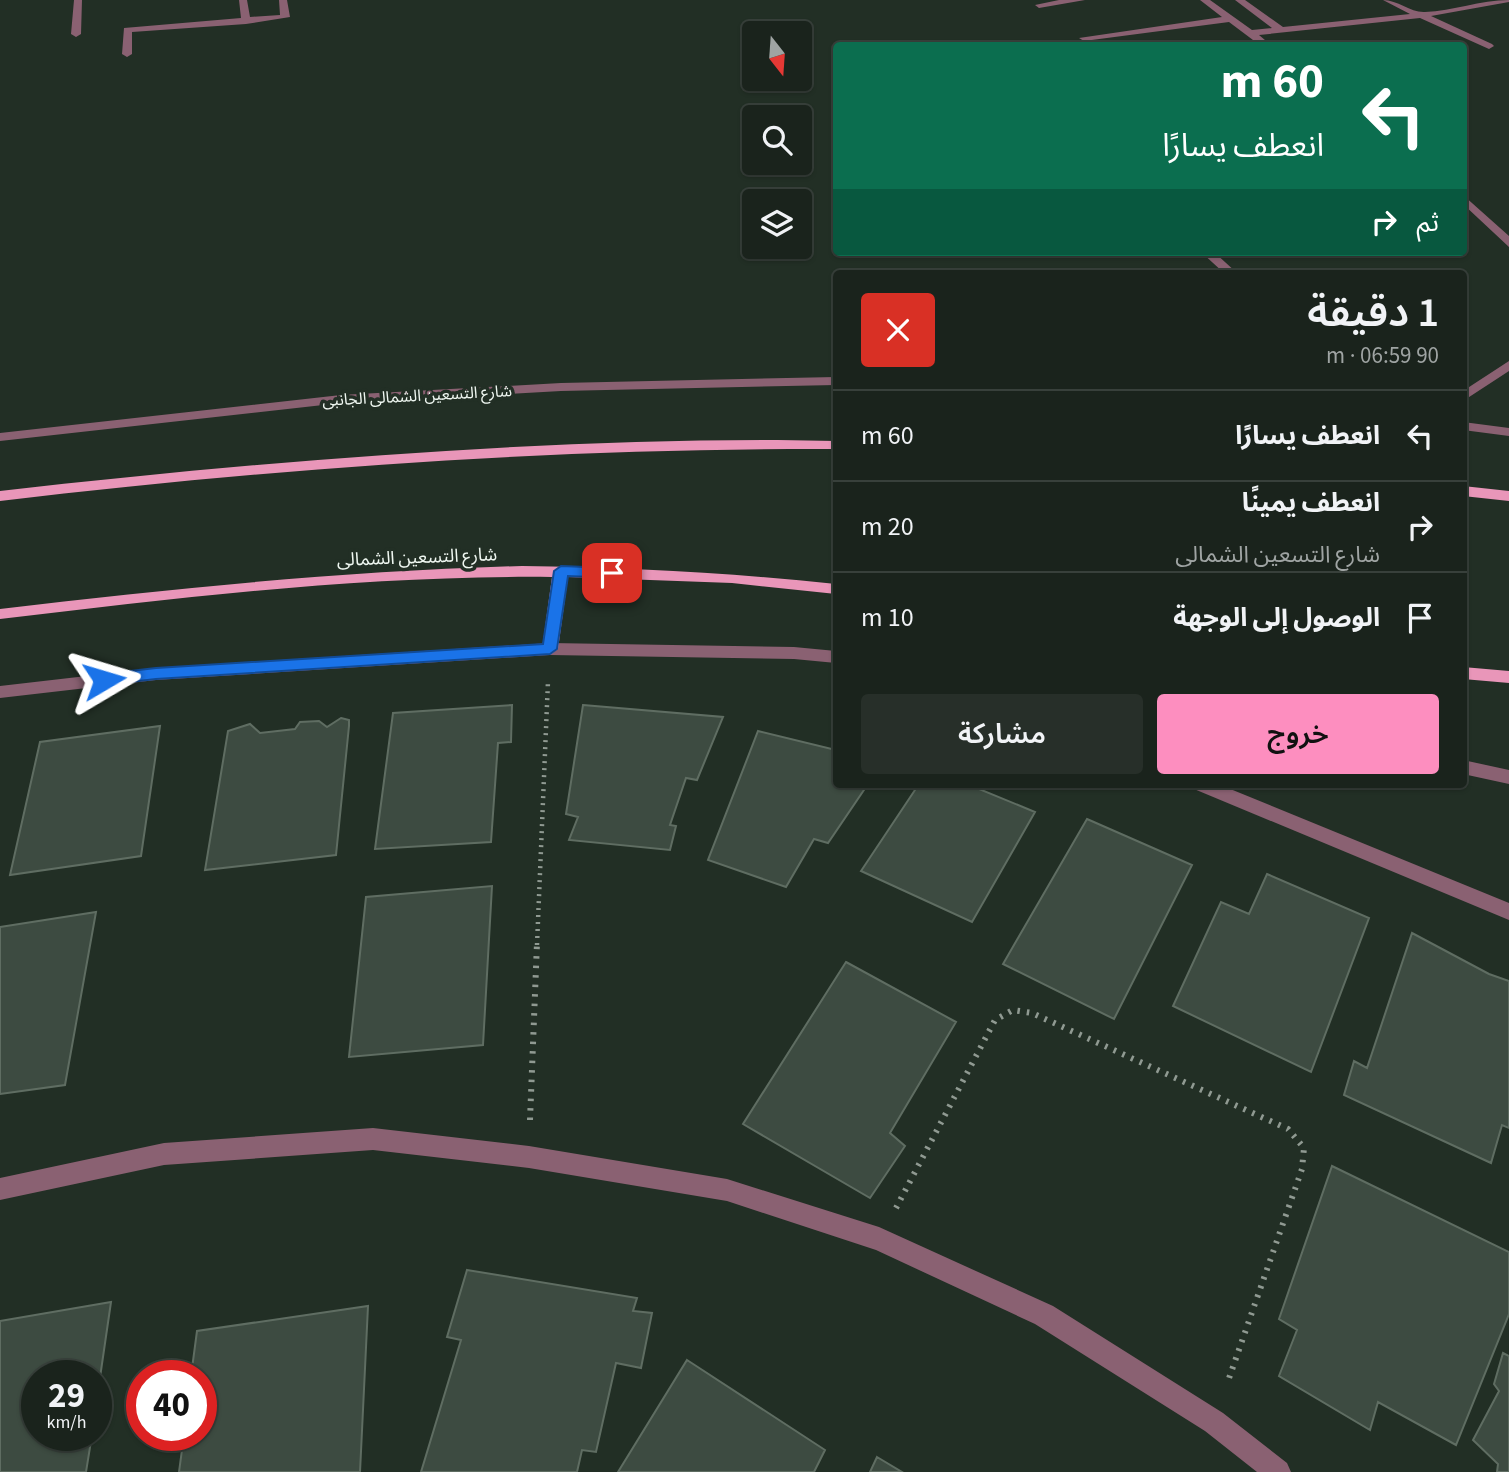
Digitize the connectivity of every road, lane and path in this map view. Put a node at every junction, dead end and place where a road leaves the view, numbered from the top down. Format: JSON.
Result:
{"nodes":[{"id":1,"x":78,"y":0,"type":"edge"},
{"id":2,"x":243,"y":0,"type":"edge"},
{"id":3,"x":283,"y":0,"type":"edge"},
{"id":4,"x":1081,"y":0,"type":"edge"},
{"id":5,"x":1204,"y":0,"type":"edge"},
{"id":6,"x":1239,"y":0,"type":"edge"},
{"id":7,"x":1387,"y":0,"type":"edge"},
{"id":8,"x":1507,"y":0,"type":"edge"},
{"id":9,"x":1039,"y":5,"type":"dead end"},
{"id":10,"x":1423,"y":15,"type":"junction"},
{"id":11,"x":1231,"y":19,"type":"junction"},
{"id":12,"x":246,"y":20,"type":"junction"},
{"id":13,"x":1280,"y":29,"type":"junction"},
{"id":14,"x":1250,"y":33,"type":"junction"},
{"id":15,"x":76,"y":34,"type":"dead end"},
{"id":16,"x":1084,"y":38,"type":"dead end"},
{"id":17,"x":1262,"y":42,"type":"edge"},
{"id":18,"x":1489,"y":46,"type":"dead end"},
{"id":19,"x":127,"y":54,"type":"dead end"},
{"id":20,"x":1467,"y":202,"type":"edge"},
{"id":21,"x":1509,"y":243,"type":"edge"},
{"id":22,"x":1212,"y":256,"type":"edge"},
{"id":23,"x":1228,"y":270,"type":"edge"},
{"id":24,"x":1509,"y":365,"type":"edge"},
{"id":25,"x":833,"y":381,"type":"edge"},
{"id":26,"x":1467,"y":394,"type":"edge"},
{"id":27,"x":1467,"y":427,"type":"edge"},
{"id":28,"x":1509,"y":432,"type":"edge"},
{"id":29,"x":0,"y":437,"type":"edge"},
{"id":30,"x":833,"y":445,"type":"edge"},
{"id":31,"x":1467,"y":491,"type":"edge"},
{"id":32,"x":0,"y":496,"type":"edge"},
{"id":33,"x":1509,"y":496,"type":"edge"},
{"id":34,"x":561,"y":571,"type":"junction"},
{"id":35,"x":833,"y":589,"type":"edge"},
{"id":36,"x":0,"y":614,"type":"edge"},
{"id":37,"x":550,"y":649,"type":"junction"},
{"id":38,"x":833,"y":657,"type":"edge"},
{"id":39,"x":1467,"y":673,"type":"edge"},
{"id":40,"x":1509,"y":677,"type":"edge"},
{"id":41,"x":0,"y":692,"type":"edge"},
{"id":42,"x":1467,"y":768,"type":"edge"},
{"id":43,"x":1509,"y":777,"type":"edge"},
{"id":44,"x":1210,"y":788,"type":"edge"},
{"id":45,"x":1509,"y":912,"type":"edge"},
{"id":46,"x":529,"y":1157,"type":"junction"},
{"id":47,"x":0,"y":1189,"type":"edge"},
{"id":48,"x":879,"y":1239,"type":"junction"},
{"id":49,"x":1214,"y":1422,"type":"junction"},
{"id":50,"x":1278,"y":1472,"type":"edge"}],
"edges":[{"from":1,"to":15,"type":"street"},
{"from":2,"to":12,"type":"street"},
{"from":3,"to":12,"type":"street"},
{"from":4,"to":9,"type":"street"},
{"from":5,"to":11,"type":"street"},
{"from":6,"to":13,"type":"street"},
{"from":7,"to":10,"type":"street"},
{"from":8,"to":10,"type":"street"},
{"from":10,"to":13,"type":"street"},
{"from":10,"to":18,"type":"street"},
{"from":11,"to":14,"type":"street"},
{"from":11,"to":16,"type":"street"},
{"from":12,"to":19,"type":"street"},
{"from":13,"to":14,"type":"street"},
{"from":14,"to":17,"type":"street"},
{"from":20,"to":21,"type":"street"},
{"from":22,"to":23,"type":"street"},
{"from":24,"to":26,"type":"street"},
{"from":25,"to":29,"type":"street","name":"شارع التسعين الشمالى الجانبى"},
{"from":27,"to":28,"type":"street"},
{"from":30,"to":32,"type":"main road"},
{"from":31,"to":33,"type":"main road"},
{"from":34,"to":35,"type":"main road","name":"شارع التسعين الشمالى"},
{"from":34,"to":36,"type":"main road","name":"شارع التسعين الشمالى"},
{"from":34,"to":37,"type":"main road"},
{"from":37,"to":38,"type":"street"},
{"from":37,"to":41,"type":"street"},
{"from":37,"to":46,"type":"path"},
{"from":39,"to":40,"type":"main road"},
{"from":42,"to":43,"type":"street"},
{"from":44,"to":45,"type":"street"},
{"from":46,"to":47,"type":"street"},
{"from":46,"to":48,"type":"street"},
{"from":48,"to":49,"type":"street"},
{"from":48,"to":49,"type":"path"},
{"from":49,"to":50,"type":"street"}]}
